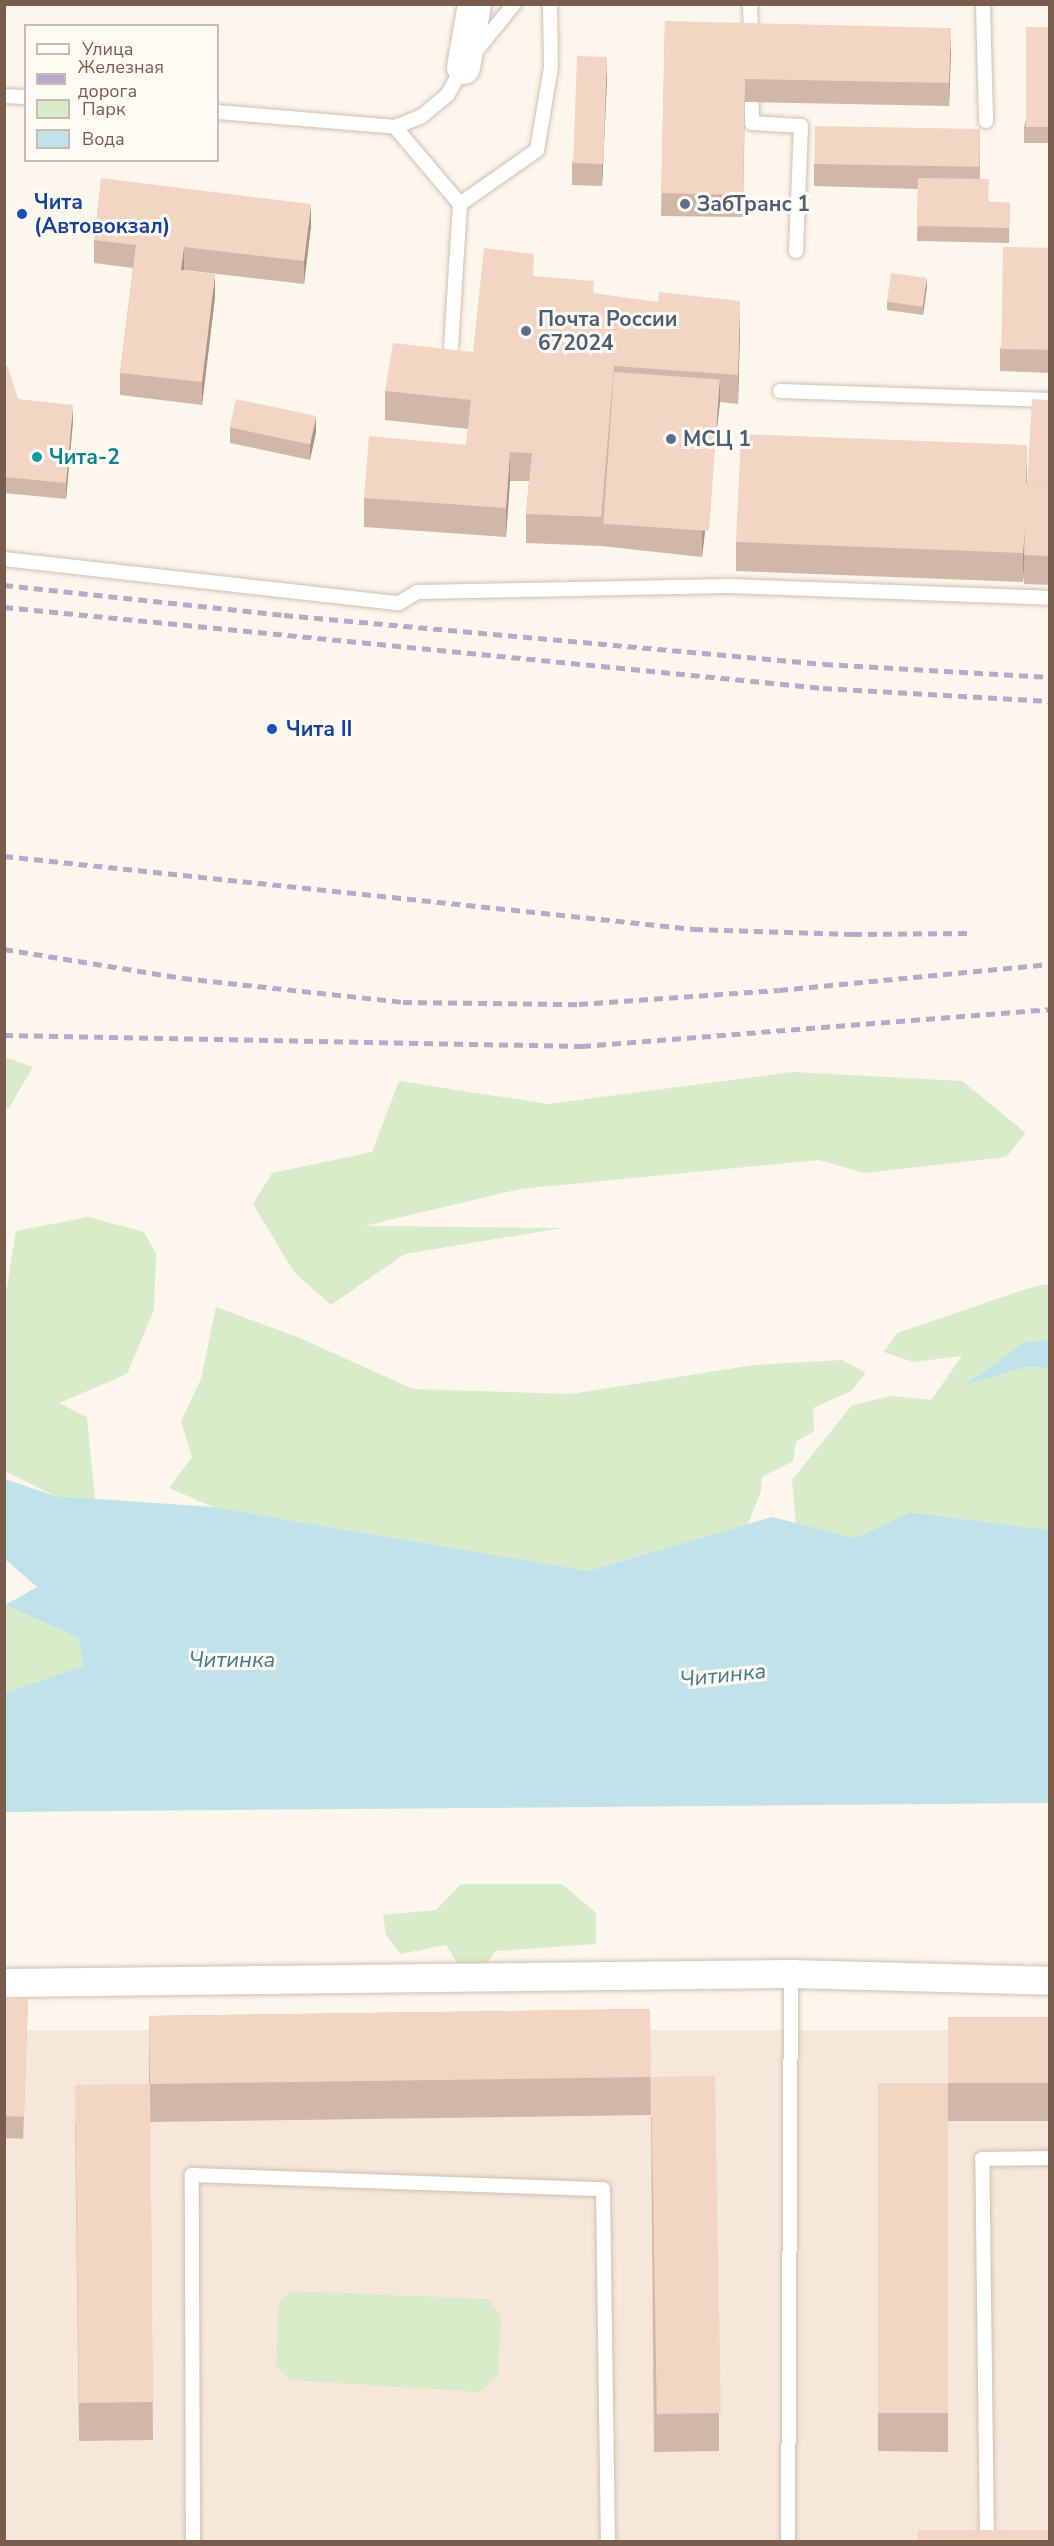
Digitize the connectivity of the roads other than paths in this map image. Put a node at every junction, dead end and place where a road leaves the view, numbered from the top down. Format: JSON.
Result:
{"nodes":[{"id":1,"x":474,"y":4,"type":"edge"},
{"id":2,"x":514,"y":4,"type":"edge"},
{"id":3,"x":550,"y":4,"type":"edge"},
{"id":4,"x":750,"y":4,"type":"edge"},
{"id":5,"x":983,"y":4,"type":"edge"},
{"id":6,"x":751,"y":52,"type":"edge"},
{"id":7,"x":463,"y":67,"type":"junction"},
{"id":8,"x":751,"y":75,"type":"edge"},
{"id":9,"x":4,"y":96,"type":"edge"},
{"id":10,"x":24,"y":97,"type":"edge"},
{"id":11,"x":219,"y":112,"type":"edge"},
{"id":12,"x":986,"y":121,"type":"dead end"},
{"id":13,"x":395,"y":127,"type":"junction"},
{"id":14,"x":460,"y":204,"type":"junction"},
{"id":15,"x":796,"y":251,"type":"dead end"},
{"id":16,"x":451,"y":346,"type":"dead end"},
{"id":17,"x":780,"y":391,"type":"dead end"},
{"id":18,"x":1050,"y":400,"type":"edge"},
{"id":19,"x":4,"y":559,"type":"edge"},
{"id":20,"x":1050,"y":598,"type":"edge"},
{"id":21,"x":790,"y":1974,"type":"junction"},
{"id":22,"x":1050,"y":1981,"type":"edge"},
{"id":23,"x":4,"y":1983,"type":"edge"},
{"id":24,"x":1050,"y":2158,"type":"edge"},
{"id":25,"x":194,"y":2541,"type":"edge"},
{"id":26,"x":608,"y":2541,"type":"edge"},
{"id":27,"x":788,"y":2541,"type":"edge"},
{"id":28,"x":987,"y":2541,"type":"edge"}],
"edges":[{"from":1,"to":7,"type":"street"},
{"from":2,"to":7,"type":"lane"},
{"from":3,"to":14,"type":"lane"},
{"from":4,"to":6,"type":"lane"},
{"from":5,"to":12,"type":"lane"},
{"from":7,"to":13,"type":"lane"},
{"from":8,"to":15,"type":"lane"},
{"from":9,"to":10,"type":"lane"},
{"from":11,"to":13,"type":"lane"},
{"from":13,"to":14,"type":"lane"},
{"from":14,"to":16,"type":"lane"},
{"from":17,"to":18,"type":"lane"},
{"from":19,"to":20,"type":"lane"},
{"from":21,"to":22,"type":"street"},
{"from":21,"to":23,"type":"street"},
{"from":21,"to":27,"type":"lane"},
{"from":24,"to":28,"type":"lane"},
{"from":25,"to":26,"type":"lane"}]}
